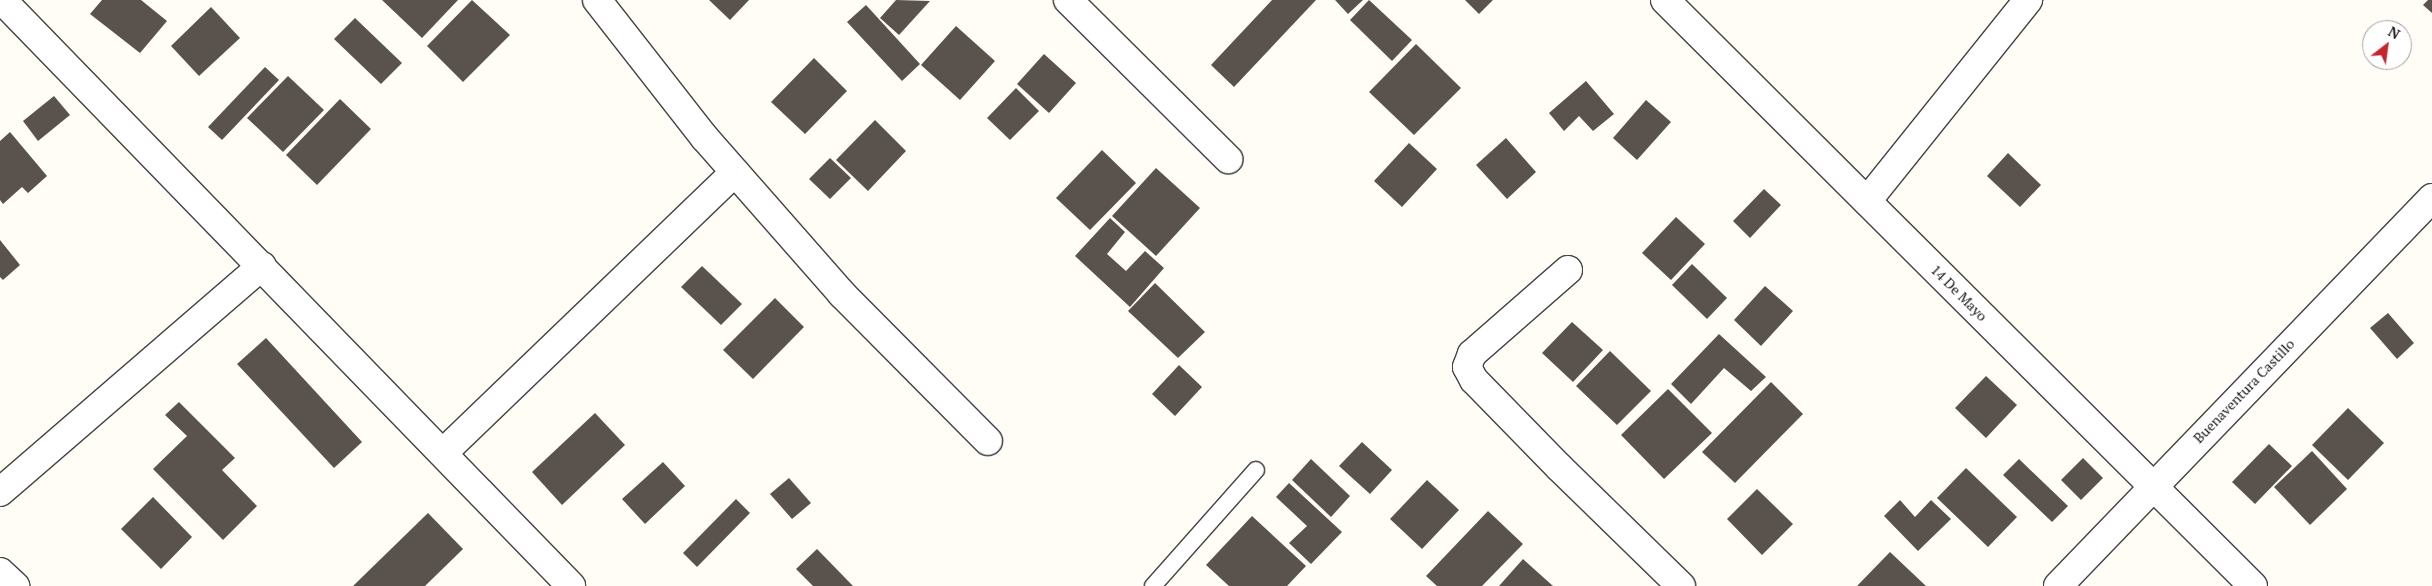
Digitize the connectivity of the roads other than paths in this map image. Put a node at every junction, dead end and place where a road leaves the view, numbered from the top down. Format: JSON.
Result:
{"nodes":[{"id":1,"x":2,"y":0,"type":"edge"},
{"id":2,"x":597,"y":0,"type":"edge"},
{"id":3,"x":1068,"y":0,"type":"edge"},
{"id":4,"x":1665,"y":0,"type":"edge"},
{"id":5,"x":2028,"y":0,"type":"edge"},
{"id":6,"x":1228,"y":159,"type":"dead end"},
{"id":7,"x":735,"y":172,"type":"junction"},
{"id":8,"x":2432,"y":198,"type":"edge"},
{"id":9,"x":1867,"y":201,"type":"junction"},
{"id":10,"x":262,"y":266,"type":"junction"},
{"id":11,"x":1568,"y":270,"type":"dead end"},
{"id":12,"x":988,"y":441,"type":"dead end"},
{"id":13,"x":443,"y":453,"type":"junction"},
{"id":14,"x":1256,"y":470,"type":"dead end"},
{"id":15,"x":2151,"y":486,"type":"junction"},
{"id":16,"x":0,"y":492,"type":"edge"},
{"id":17,"x":0,"y":572,"type":"edge"},
{"id":18,"x":15,"y":586,"type":"edge"},
{"id":19,"x":572,"y":586,"type":"edge"},
{"id":20,"x":1153,"y":586,"type":"edge"},
{"id":21,"x":1682,"y":586,"type":"edge"},
{"id":22,"x":2058,"y":586,"type":"edge"},
{"id":23,"x":2253,"y":586,"type":"edge"}],
"edges":[{"from":1,"to":10,"type":"street"},
{"from":2,"to":7,"type":"street"},
{"from":3,"to":6,"type":"street"},
{"from":4,"to":9,"type":"street","name":"14 De Mayo"},
{"from":5,"to":9,"type":"street"},
{"from":7,"to":12,"type":"street"},
{"from":7,"to":13,"type":"street"},
{"from":8,"to":15,"type":"street","name":"Buenaventura Castillo"},
{"from":9,"to":15,"type":"street","name":"14 De Mayo"},
{"from":10,"to":13,"type":"street"},
{"from":10,"to":16,"type":"street"},
{"from":11,"to":21,"type":"street"},
{"from":13,"to":19,"type":"street"},
{"from":14,"to":20,"type":"lane"},
{"from":15,"to":22,"type":"street","name":"Buenaventura Castillo"},
{"from":15,"to":23,"type":"street","name":"14 De Mayo"},
{"from":17,"to":18,"type":"street"}]}
